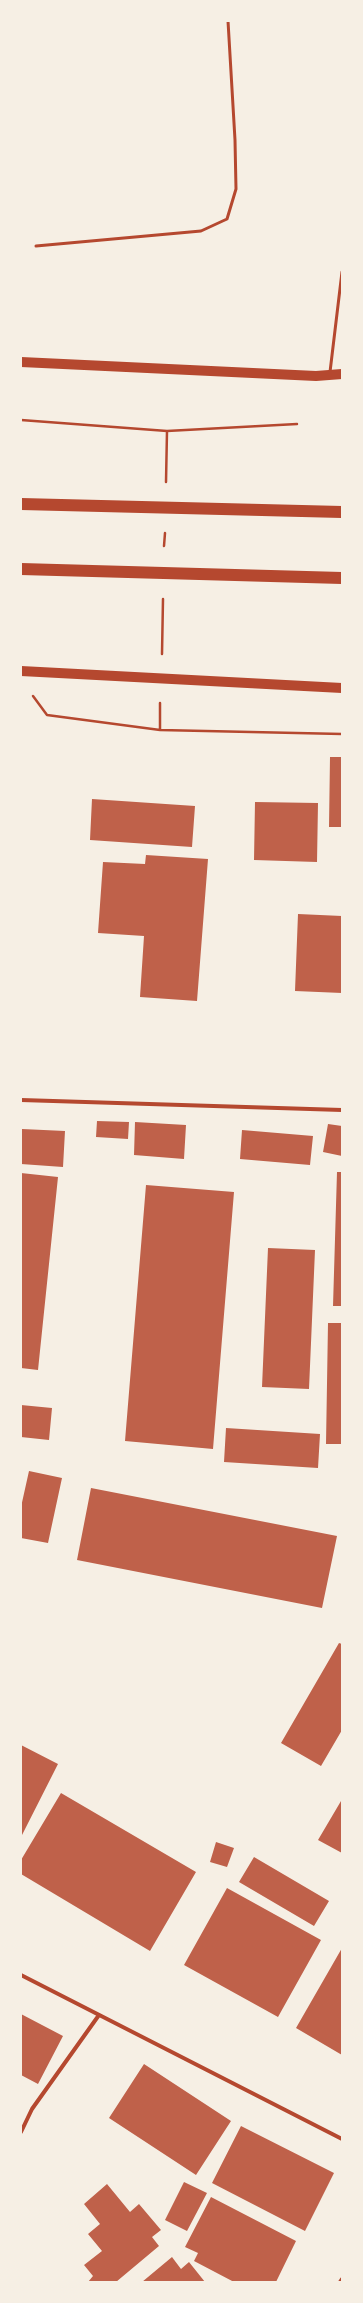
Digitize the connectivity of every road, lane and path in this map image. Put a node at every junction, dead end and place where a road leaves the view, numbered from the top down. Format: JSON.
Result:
{"nodes":[{"id":1,"x":228,"y":21,"type":"edge"},
{"id":2,"x":36,"y":246,"type":"dead end"},
{"id":3,"x":342,"y":272,"type":"edge"},
{"id":4,"x":21,"y":362,"type":"edge"},
{"id":5,"x":330,"y":374,"type":"junction"},
{"id":6,"x":342,"y":374,"type":"edge"},
{"id":7,"x":21,"y":420,"type":"edge"},
{"id":8,"x":297,"y":424,"type":"dead end"},
{"id":9,"x":21,"y":504,"type":"edge"},
{"id":10,"x":342,"y":512,"type":"edge"},
{"id":11,"x":21,"y":569,"type":"edge"},
{"id":12,"x":342,"y":578,"type":"edge"},
{"id":13,"x":21,"y":671,"type":"edge"},
{"id":14,"x":342,"y":688,"type":"edge"},
{"id":15,"x":47,"y":715,"type":"dead end"},
{"id":16,"x":342,"y":734,"type":"edge"},
{"id":17,"x":21,"y":1100,"type":"edge"},
{"id":18,"x":342,"y":1110,"type":"edge"},
{"id":19,"x":21,"y":1975,"type":"edge"},
{"id":20,"x":99,"y":2015,"type":"junction"},
{"id":21,"x":21,"y":2132,"type":"edge"},
{"id":22,"x":342,"y":2139,"type":"edge"},
{"id":23,"x":342,"y":2279,"type":"edge"},
{"id":24,"x":340,"y":2282,"type":"edge"}],
"edges":[{"from":1,"to":2,"type":"lane"},
{"from":3,"to":5,"type":"lane"},
{"from":4,"to":5,"type":"main road"},
{"from":5,"to":6,"type":"main road"},
{"from":7,"to":8,"type":"path"},
{"from":9,"to":10,"type":"highway"},
{"from":11,"to":12,"type":"highway"},
{"from":13,"to":14,"type":"main road"},
{"from":15,"to":16,"type":"path"},
{"from":17,"to":18,"type":"street"},
{"from":19,"to":20,"type":"street"},
{"from":20,"to":21,"type":"street"},
{"from":20,"to":22,"type":"street"},
{"from":23,"to":24,"type":"street"}]}
